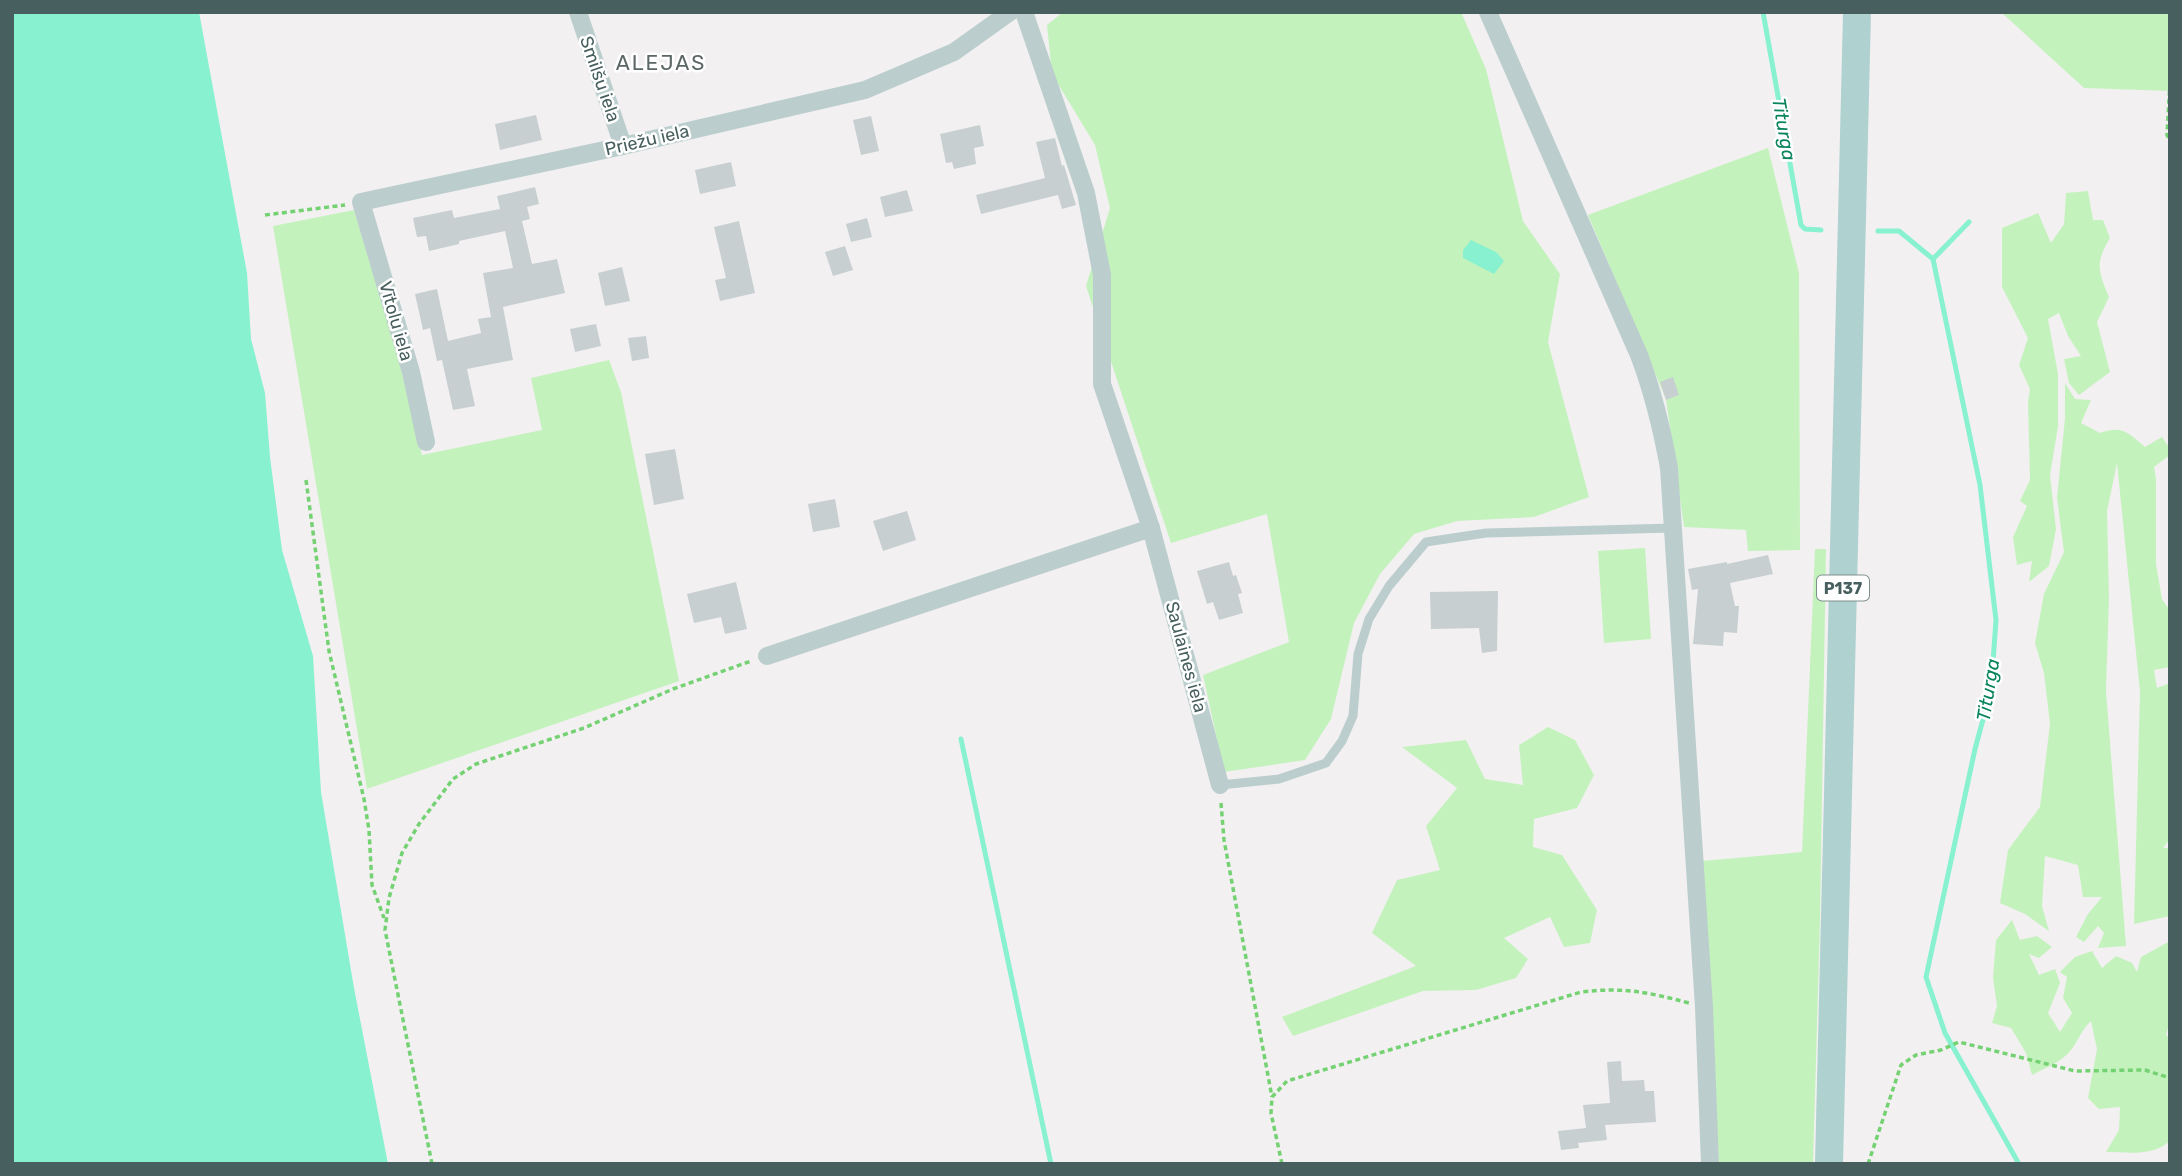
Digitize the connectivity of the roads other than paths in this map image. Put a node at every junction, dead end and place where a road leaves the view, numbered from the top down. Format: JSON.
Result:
{"nodes":[{"id":1,"x":578,"y":12,"type":"edge"},
{"id":2,"x":1010,"y":12,"type":"edge"},
{"id":3,"x":1024,"y":12,"type":"edge"},
{"id":4,"x":1488,"y":12,"type":"edge"},
{"id":5,"x":1857,"y":12,"type":"edge"},
{"id":6,"x":623,"y":146,"type":"junction"},
{"id":7,"x":361,"y":202,"type":"joint"},
{"id":8,"x":426,"y":442,"type":"dead end"},
{"id":9,"x":1151,"y":528,"type":"junction"},
{"id":10,"x":1673,"y":528,"type":"junction"},
{"id":11,"x":767,"y":656,"type":"road end"},
{"id":12,"x":1220,"y":785,"type":"joint"},
{"id":13,"x":1710,"y":1164,"type":"edge"},
{"id":14,"x":1829,"y":1164,"type":"edge"}],
"edges":[{"from":1,"to":6,"type":"street","name":"Smilšu iela"},
{"from":2,"to":6,"type":"street","name":"Priežu iela"},
{"from":3,"to":9,"type":"street","name":"Saulaines iela"},
{"from":4,"to":10,"type":"street"},
{"from":5,"to":14,"type":"main road","number":"P137"},
{"from":6,"to":7,"type":"street","name":"Priežu iela"},
{"from":7,"to":8,"type":"street","name":"Vītolu iela"},
{"from":9,"to":11,"type":"street"},
{"from":9,"to":12,"type":"street","name":"Saulaines iela"},
{"from":10,"to":12,"type":"lane"},
{"from":10,"to":13,"type":"street"}]}
